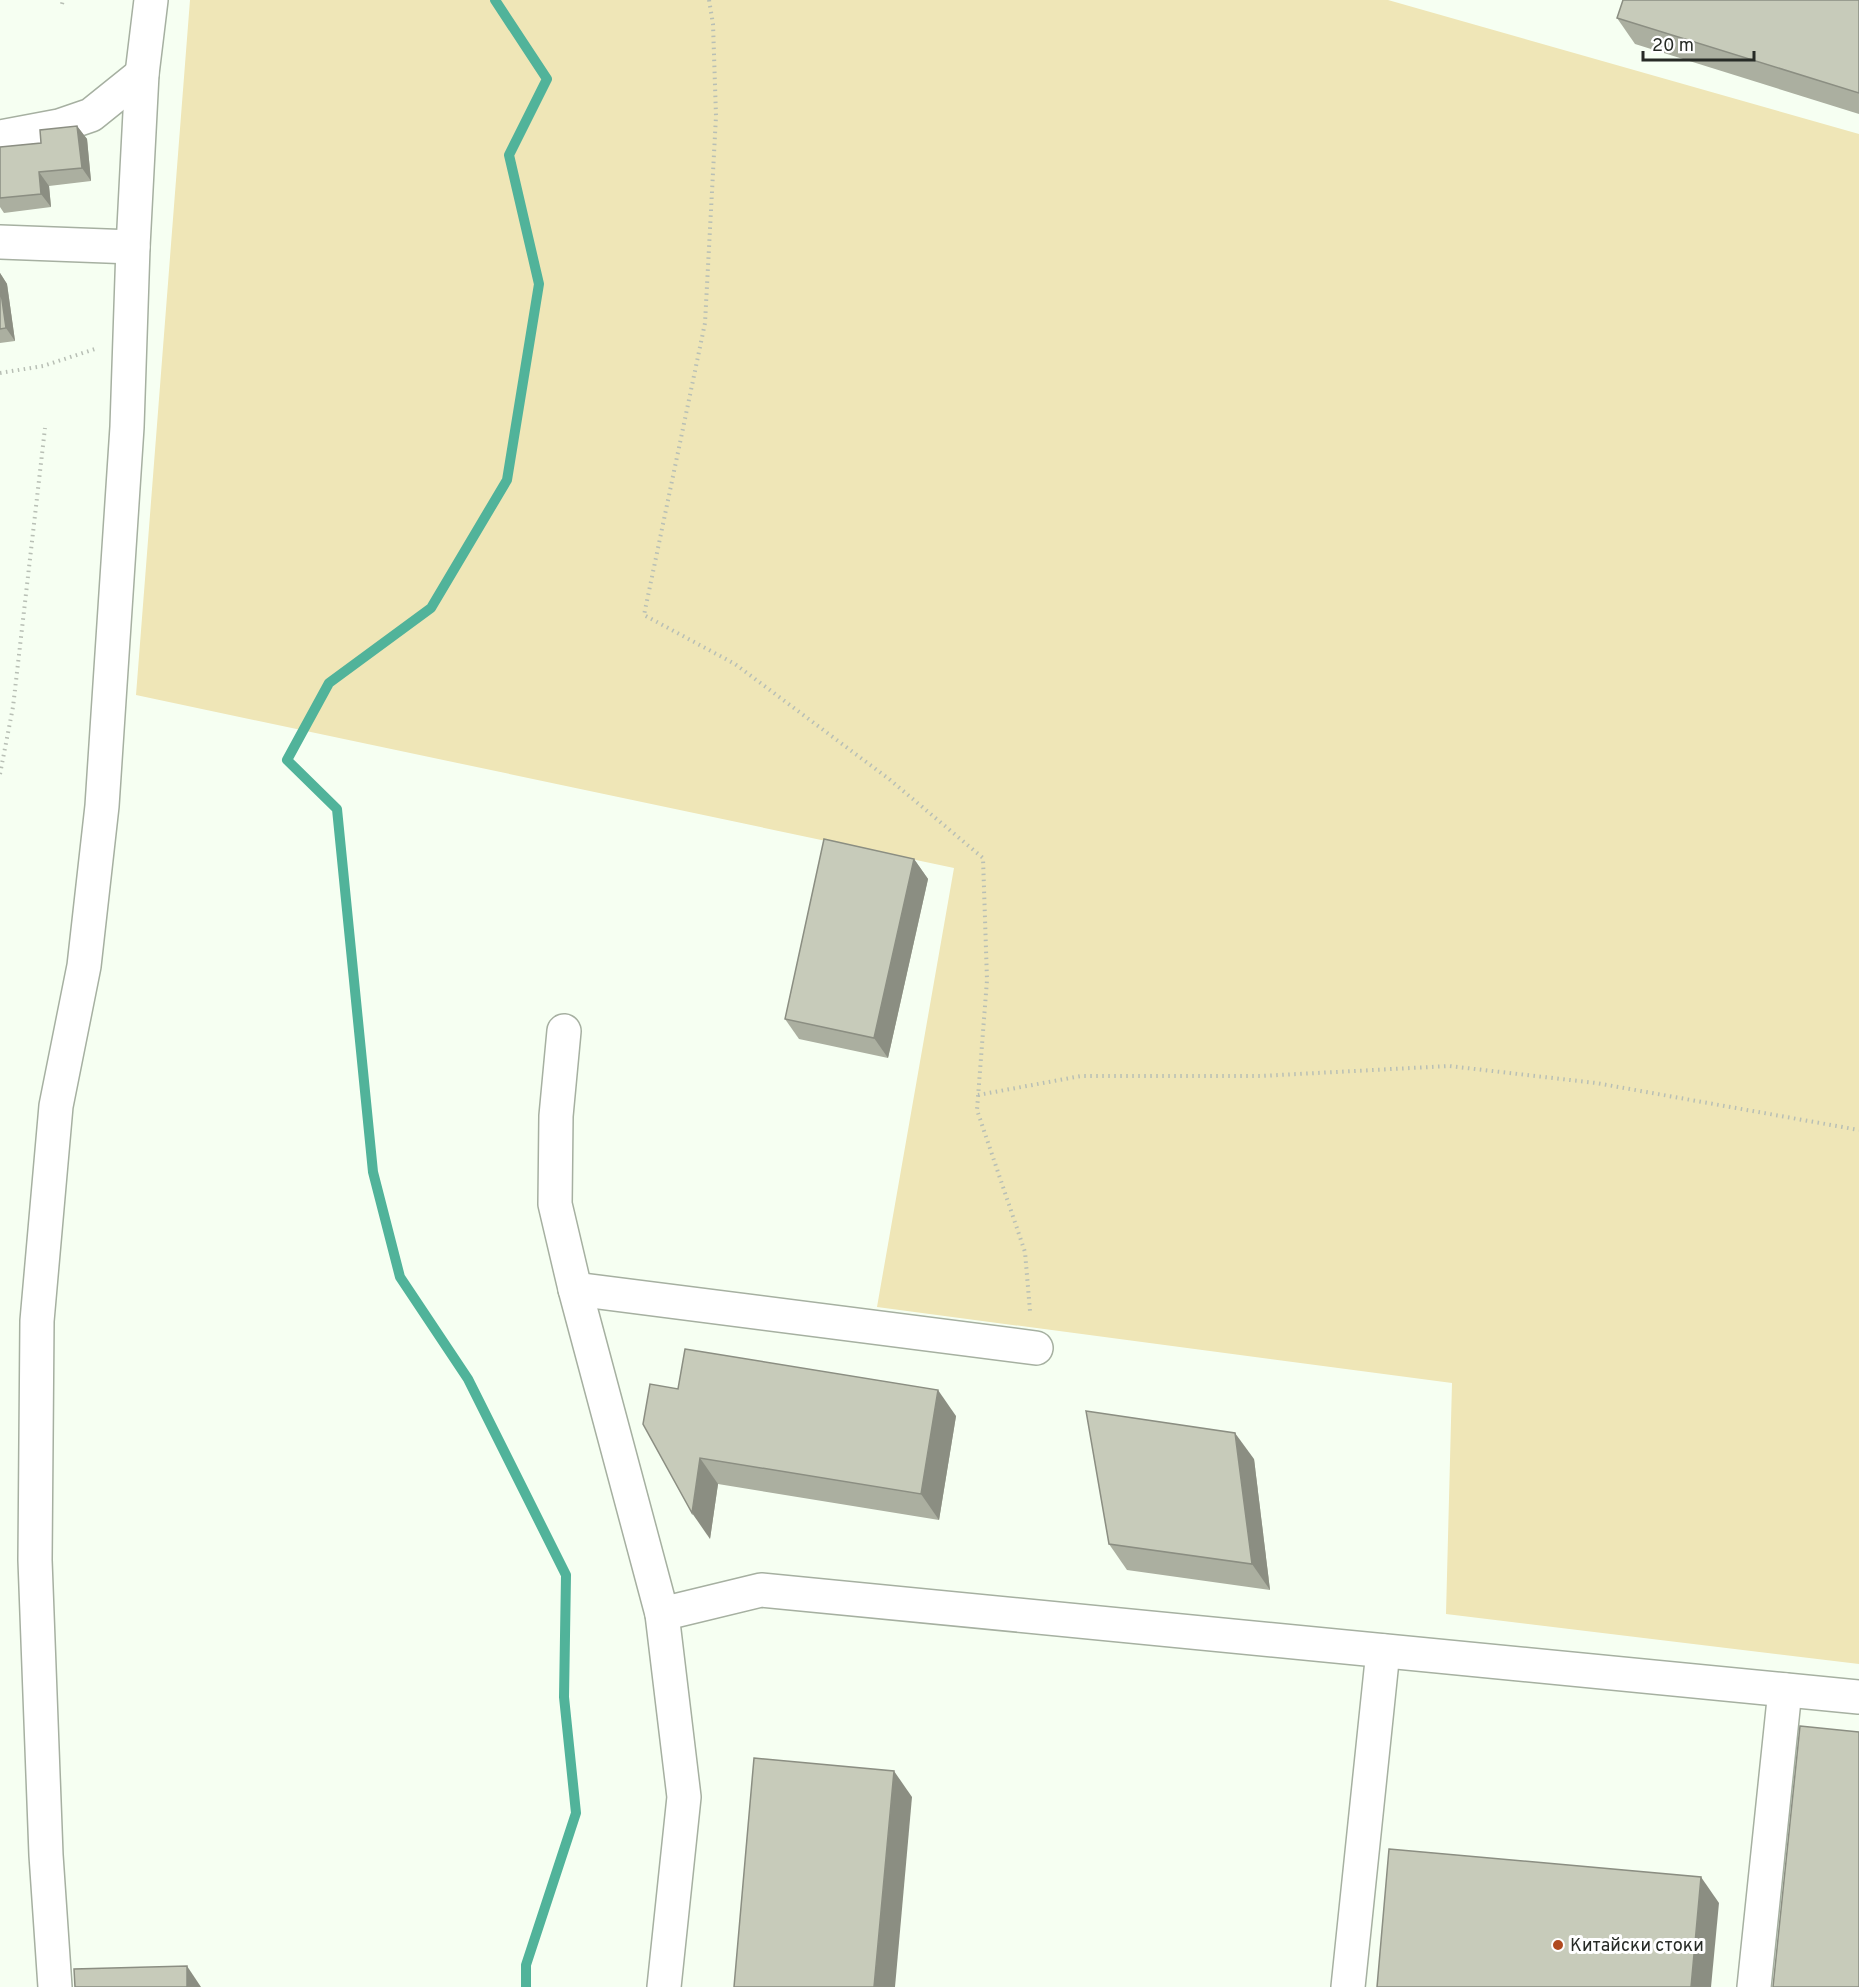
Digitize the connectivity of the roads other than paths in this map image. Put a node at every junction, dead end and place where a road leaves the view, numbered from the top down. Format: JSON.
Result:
{"nodes":[{"id":1,"x":151,"y":0,"type":"edge"},
{"id":2,"x":142,"y":74,"type":"junction"},
{"id":3,"x":0,"y":137,"type":"edge"},
{"id":4,"x":0,"y":242,"type":"edge"},
{"id":5,"x":133,"y":247,"type":"junction"},
{"id":6,"x":564,"y":1031,"type":"dead end"},
{"id":7,"x":575,"y":1289,"type":"junction"},
{"id":8,"x":1036,"y":1348,"type":"road end"},
{"id":9,"x":662,"y":1614,"type":"junction"},
{"id":10,"x":1383,"y":1651,"type":"junction"},
{"id":11,"x":1785,"y":1690,"type":"junction"},
{"id":12,"x":1859,"y":1697,"type":"edge"},
{"id":13,"x":55,"y":1987,"type":"edge"},
{"id":14,"x":664,"y":1987,"type":"edge"},
{"id":15,"x":1348,"y":1987,"type":"edge"},
{"id":16,"x":1755,"y":1987,"type":"edge"}],
"edges":[{"from":1,"to":2,"type":"street"},
{"from":2,"to":3,"type":"street"},
{"from":2,"to":5,"type":"street"},
{"from":4,"to":5,"type":"street"},
{"from":5,"to":13,"type":"street"},
{"from":6,"to":7,"type":"street"},
{"from":7,"to":8,"type":"street"},
{"from":7,"to":9,"type":"street"},
{"from":9,"to":10,"type":"street"},
{"from":9,"to":14,"type":"street"},
{"from":10,"to":11,"type":"street"},
{"from":10,"to":15,"type":"street"},
{"from":11,"to":12,"type":"street"},
{"from":11,"to":16,"type":"street"}]}
